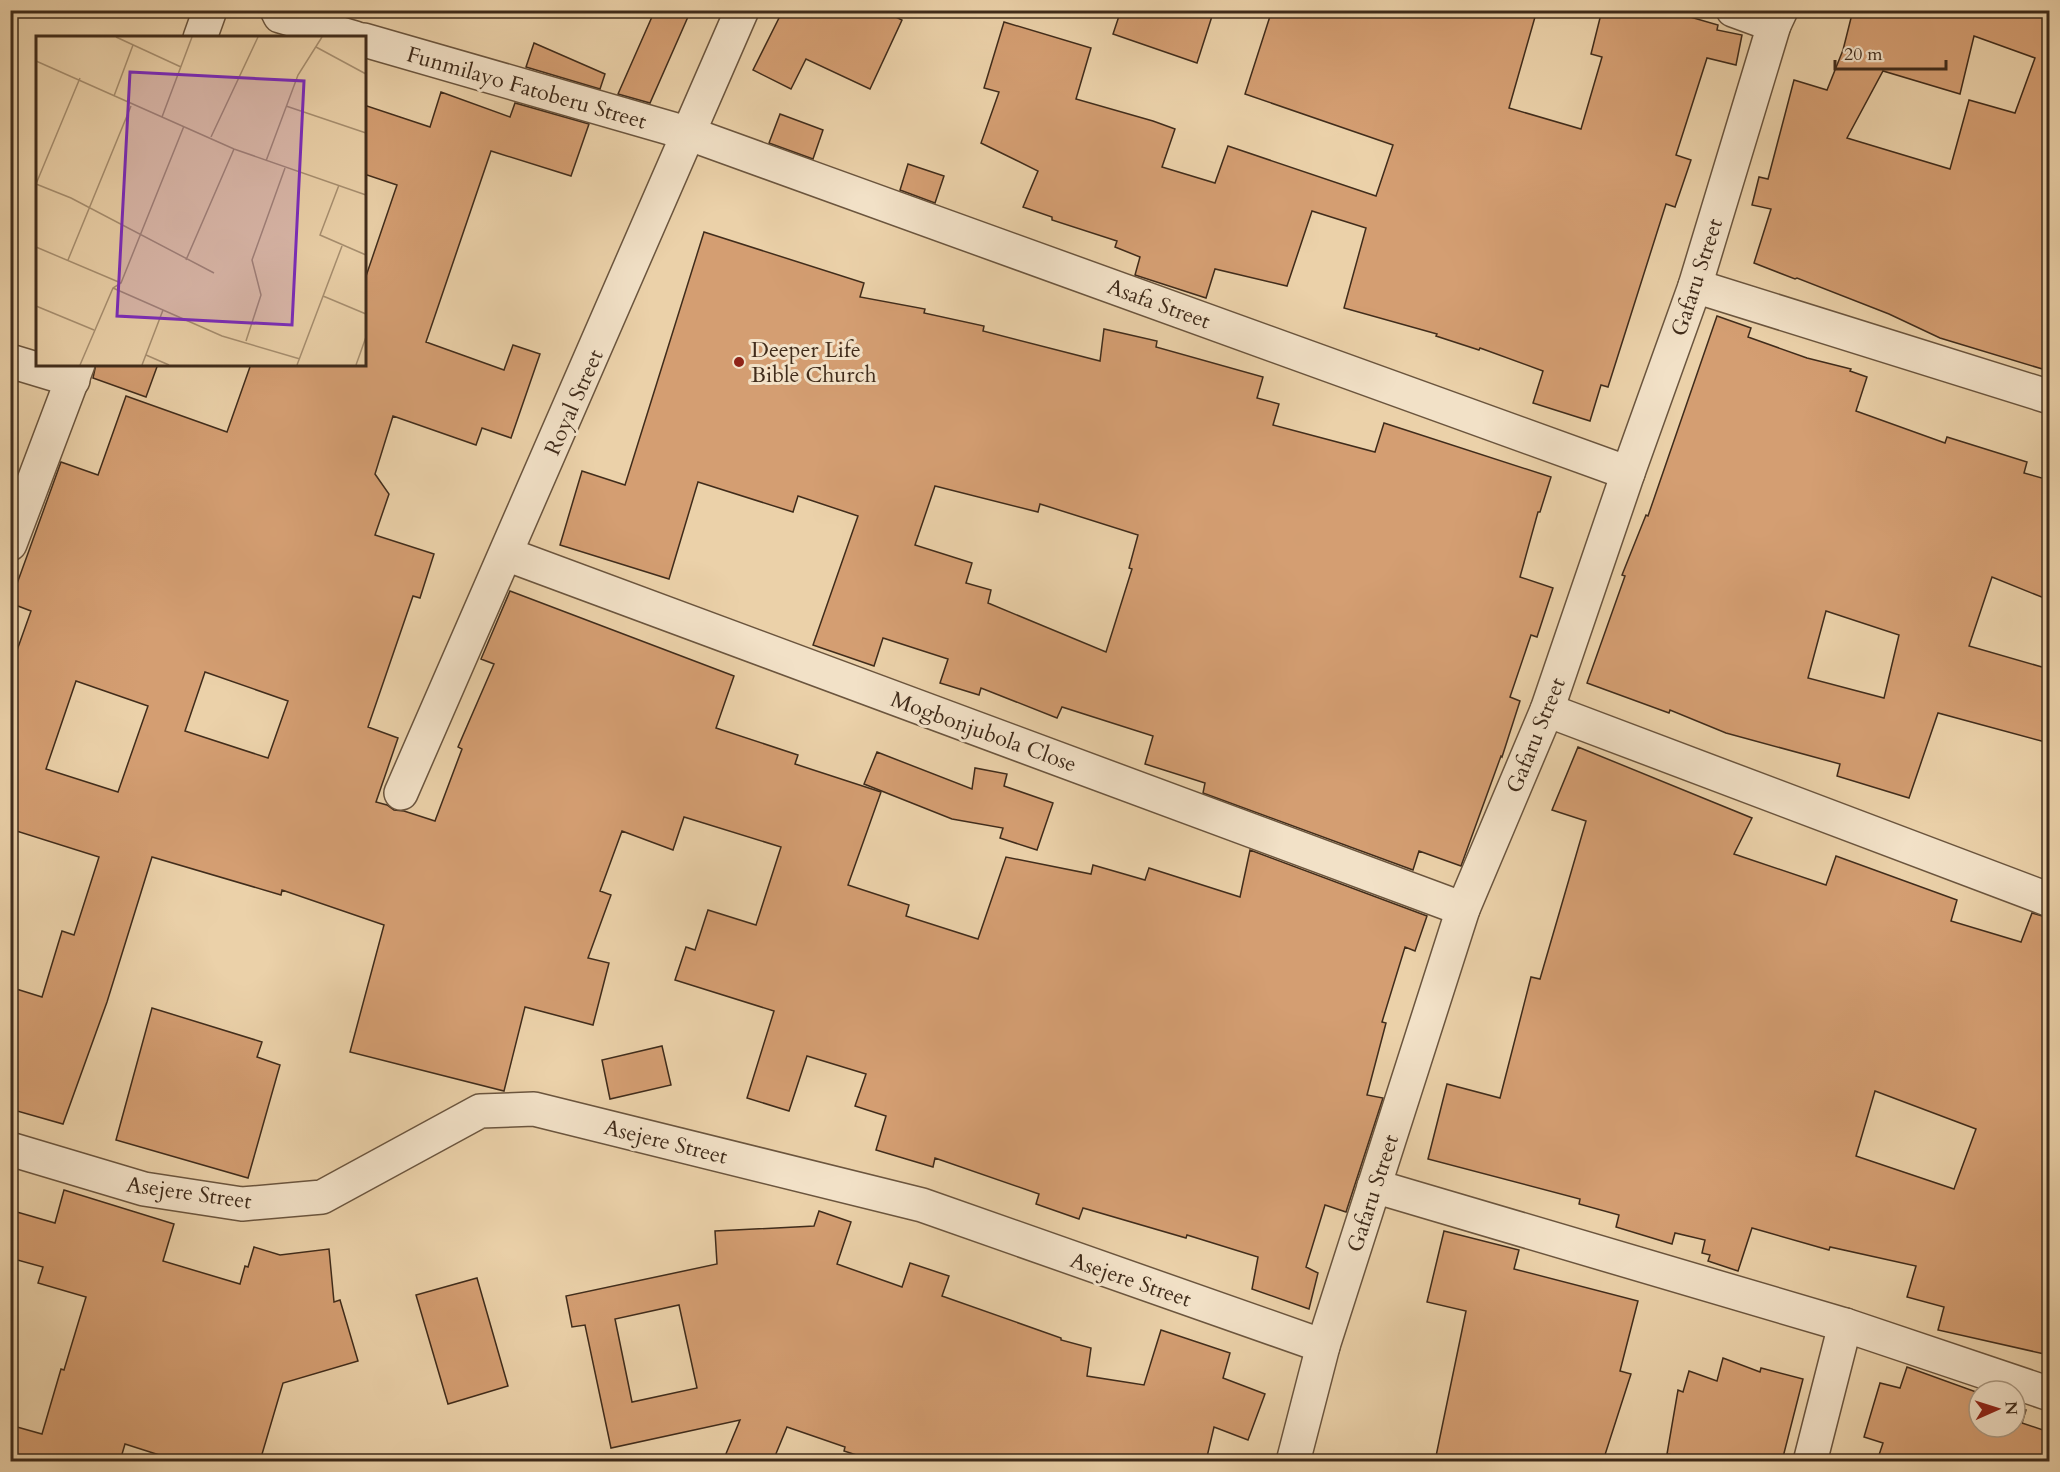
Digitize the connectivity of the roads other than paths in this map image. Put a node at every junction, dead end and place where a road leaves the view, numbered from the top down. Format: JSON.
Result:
{"nodes":[{"id":1,"x":210,"y":10,"type":"edge"},
{"id":2,"x":742,"y":10,"type":"edge"},
{"id":3,"x":1733,"y":10,"type":"edge"},
{"id":4,"x":280,"y":12,"type":"edge"},
{"id":5,"x":1777,"y":18,"type":"edge"},
{"id":6,"x":201,"y":36,"type":"edge"},
{"id":7,"x":349,"y":36,"type":"edge"},
{"id":8,"x":366,"y":41,"type":"edge"},
{"id":9,"x":690,"y":134,"type":"junction"},
{"id":10,"x":1695,"y":286,"type":"junction"},
{"id":11,"x":10,"y":361,"type":"edge"},
{"id":12,"x":36,"y":365,"type":"edge"},
{"id":13,"x":40,"y":366,"type":"edge"},
{"id":14,"x":75,"y":372,"type":"edge"},
{"id":15,"x":2049,"y":397,"type":"edge"},
{"id":16,"x":1628,"y":473,"type":"junction"},
{"id":17,"x":10,"y":544,"type":"edge"},
{"id":18,"x":506,"y":554,"type":"junction"},
{"id":19,"x":1547,"y":710,"type":"junction"},
{"id":20,"x":401,"y":793,"type":"dead end"},
{"id":21,"x":2049,"y":900,"type":"edge"},
{"id":22,"x":1463,"y":909,"type":"junction"},
{"id":23,"x":10,"y":1149,"type":"edge"},
{"id":24,"x":1374,"y":1186,"type":"junction"},
{"id":25,"x":1845,"y":1325,"type":"junction"},
{"id":26,"x":1323,"y":1346,"type":"junction"},
{"id":27,"x":2049,"y":1394,"type":"edge"},
{"id":28,"x":1293,"y":1461,"type":"edge"},
{"id":29,"x":1810,"y":1461,"type":"edge"}],
"edges":[{"from":1,"to":6,"type":"street"},
{"from":2,"to":9,"type":"street","name":"Royal Street"},
{"from":3,"to":5,"type":"street"},
{"from":4,"to":7,"type":"street"},
{"from":5,"to":10,"type":"street","name":"Gafaru Street"},
{"from":8,"to":9,"type":"street","name":"Funmilayo Fatoberu Street"},
{"from":9,"to":16,"type":"street","name":"Asafa Street"},
{"from":9,"to":18,"type":"street","name":"Royal Street"},
{"from":10,"to":15,"type":"street"},
{"from":10,"to":16,"type":"street","name":"Gafaru Street"},
{"from":11,"to":12,"type":"street"},
{"from":13,"to":14,"type":"street"},
{"from":14,"to":17,"type":"street"},
{"from":16,"to":19,"type":"street","name":"Gafaru Street"},
{"from":18,"to":20,"type":"street","name":"Royal Street"},
{"from":18,"to":22,"type":"street","name":"Mogbonjubola Close"},
{"from":19,"to":21,"type":"street"},
{"from":19,"to":22,"type":"street","name":"Gafaru Street"},
{"from":22,"to":24,"type":"street","name":"Gafaru Street"},
{"from":23,"to":26,"type":"street","name":"Asejere Street"},
{"from":24,"to":25,"type":"street"},
{"from":24,"to":26,"type":"street","name":"Gafaru Street"},
{"from":25,"to":27,"type":"street"},
{"from":25,"to":29,"type":"street"},
{"from":26,"to":28,"type":"street","name":"Gafaru Street"}]}
